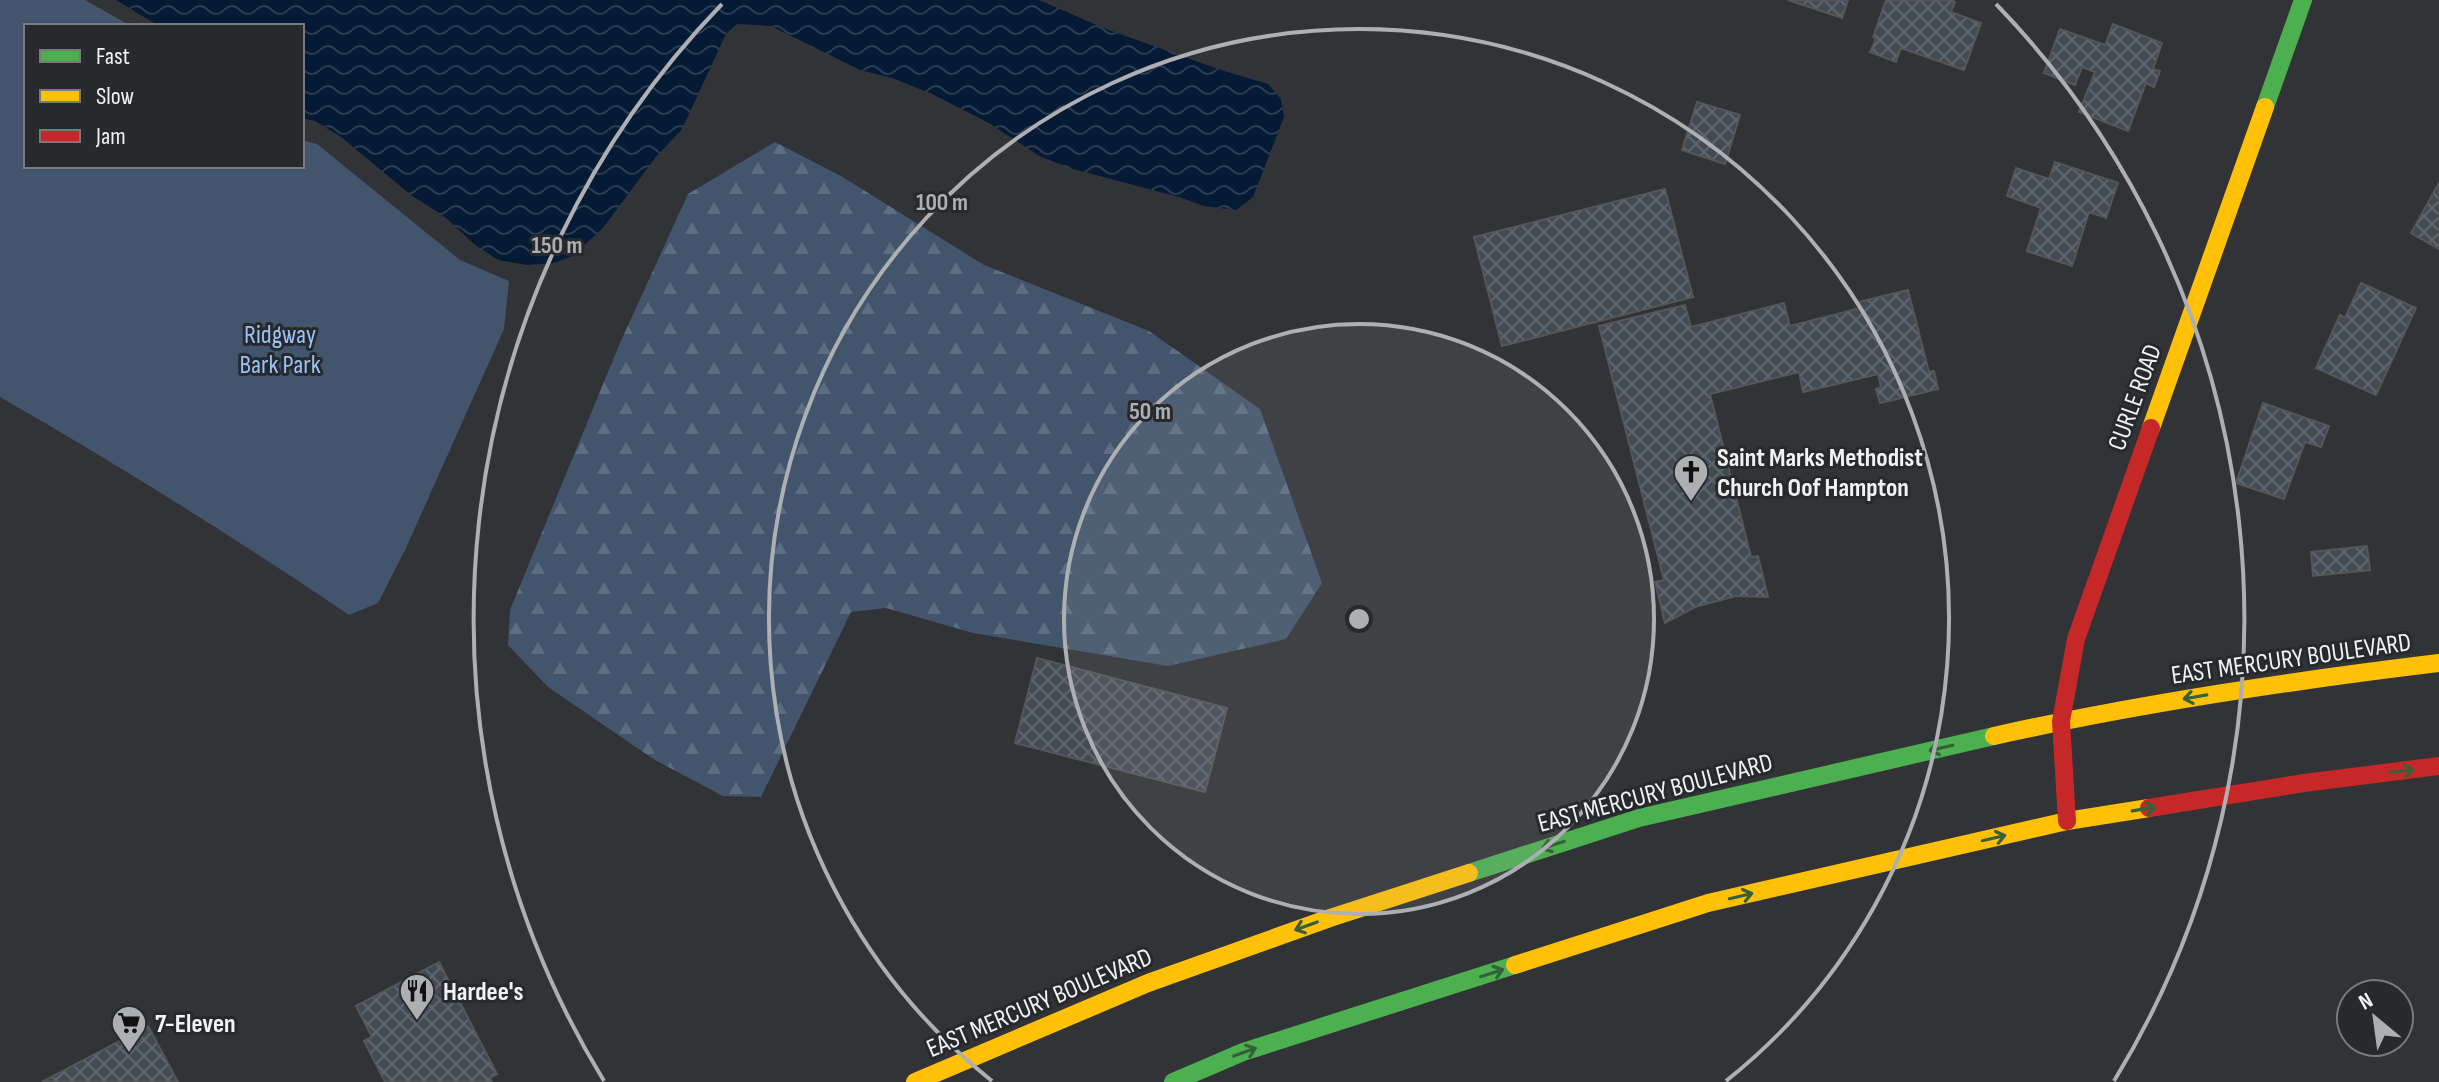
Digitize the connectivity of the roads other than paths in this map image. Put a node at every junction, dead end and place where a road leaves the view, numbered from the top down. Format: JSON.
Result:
{"nodes":[{"id":1,"x":2303,"y":0,"type":"edge"},
{"id":2,"x":2439,"y":663,"type":"edge"},
{"id":3,"x":2061,"y":721,"type":"junction"},
{"id":4,"x":2439,"y":766,"type":"edge"},
{"id":5,"x":2067,"y":821,"type":"junction"},
{"id":6,"x":915,"y":1082,"type":"edge"},
{"id":7,"x":1173,"y":1082,"type":"edge"}],
"edges":[{"from":1,"to":3,"type":"main road","name":"CURLE ROAD"},
{"from":2,"to":3,"type":"main road","name":"EAST MERCURY BOULEVARD","one_way":true},
{"from":3,"to":5,"type":"main road","name":"CURLE ROAD"},
{"from":3,"to":6,"type":"main road","name":"EAST MERCURY BOULEVARD","one_way":true},
{"from":5,"to":4,"type":"main road","one_way":true},
{"from":7,"to":5,"type":"main road","one_way":true}]}
